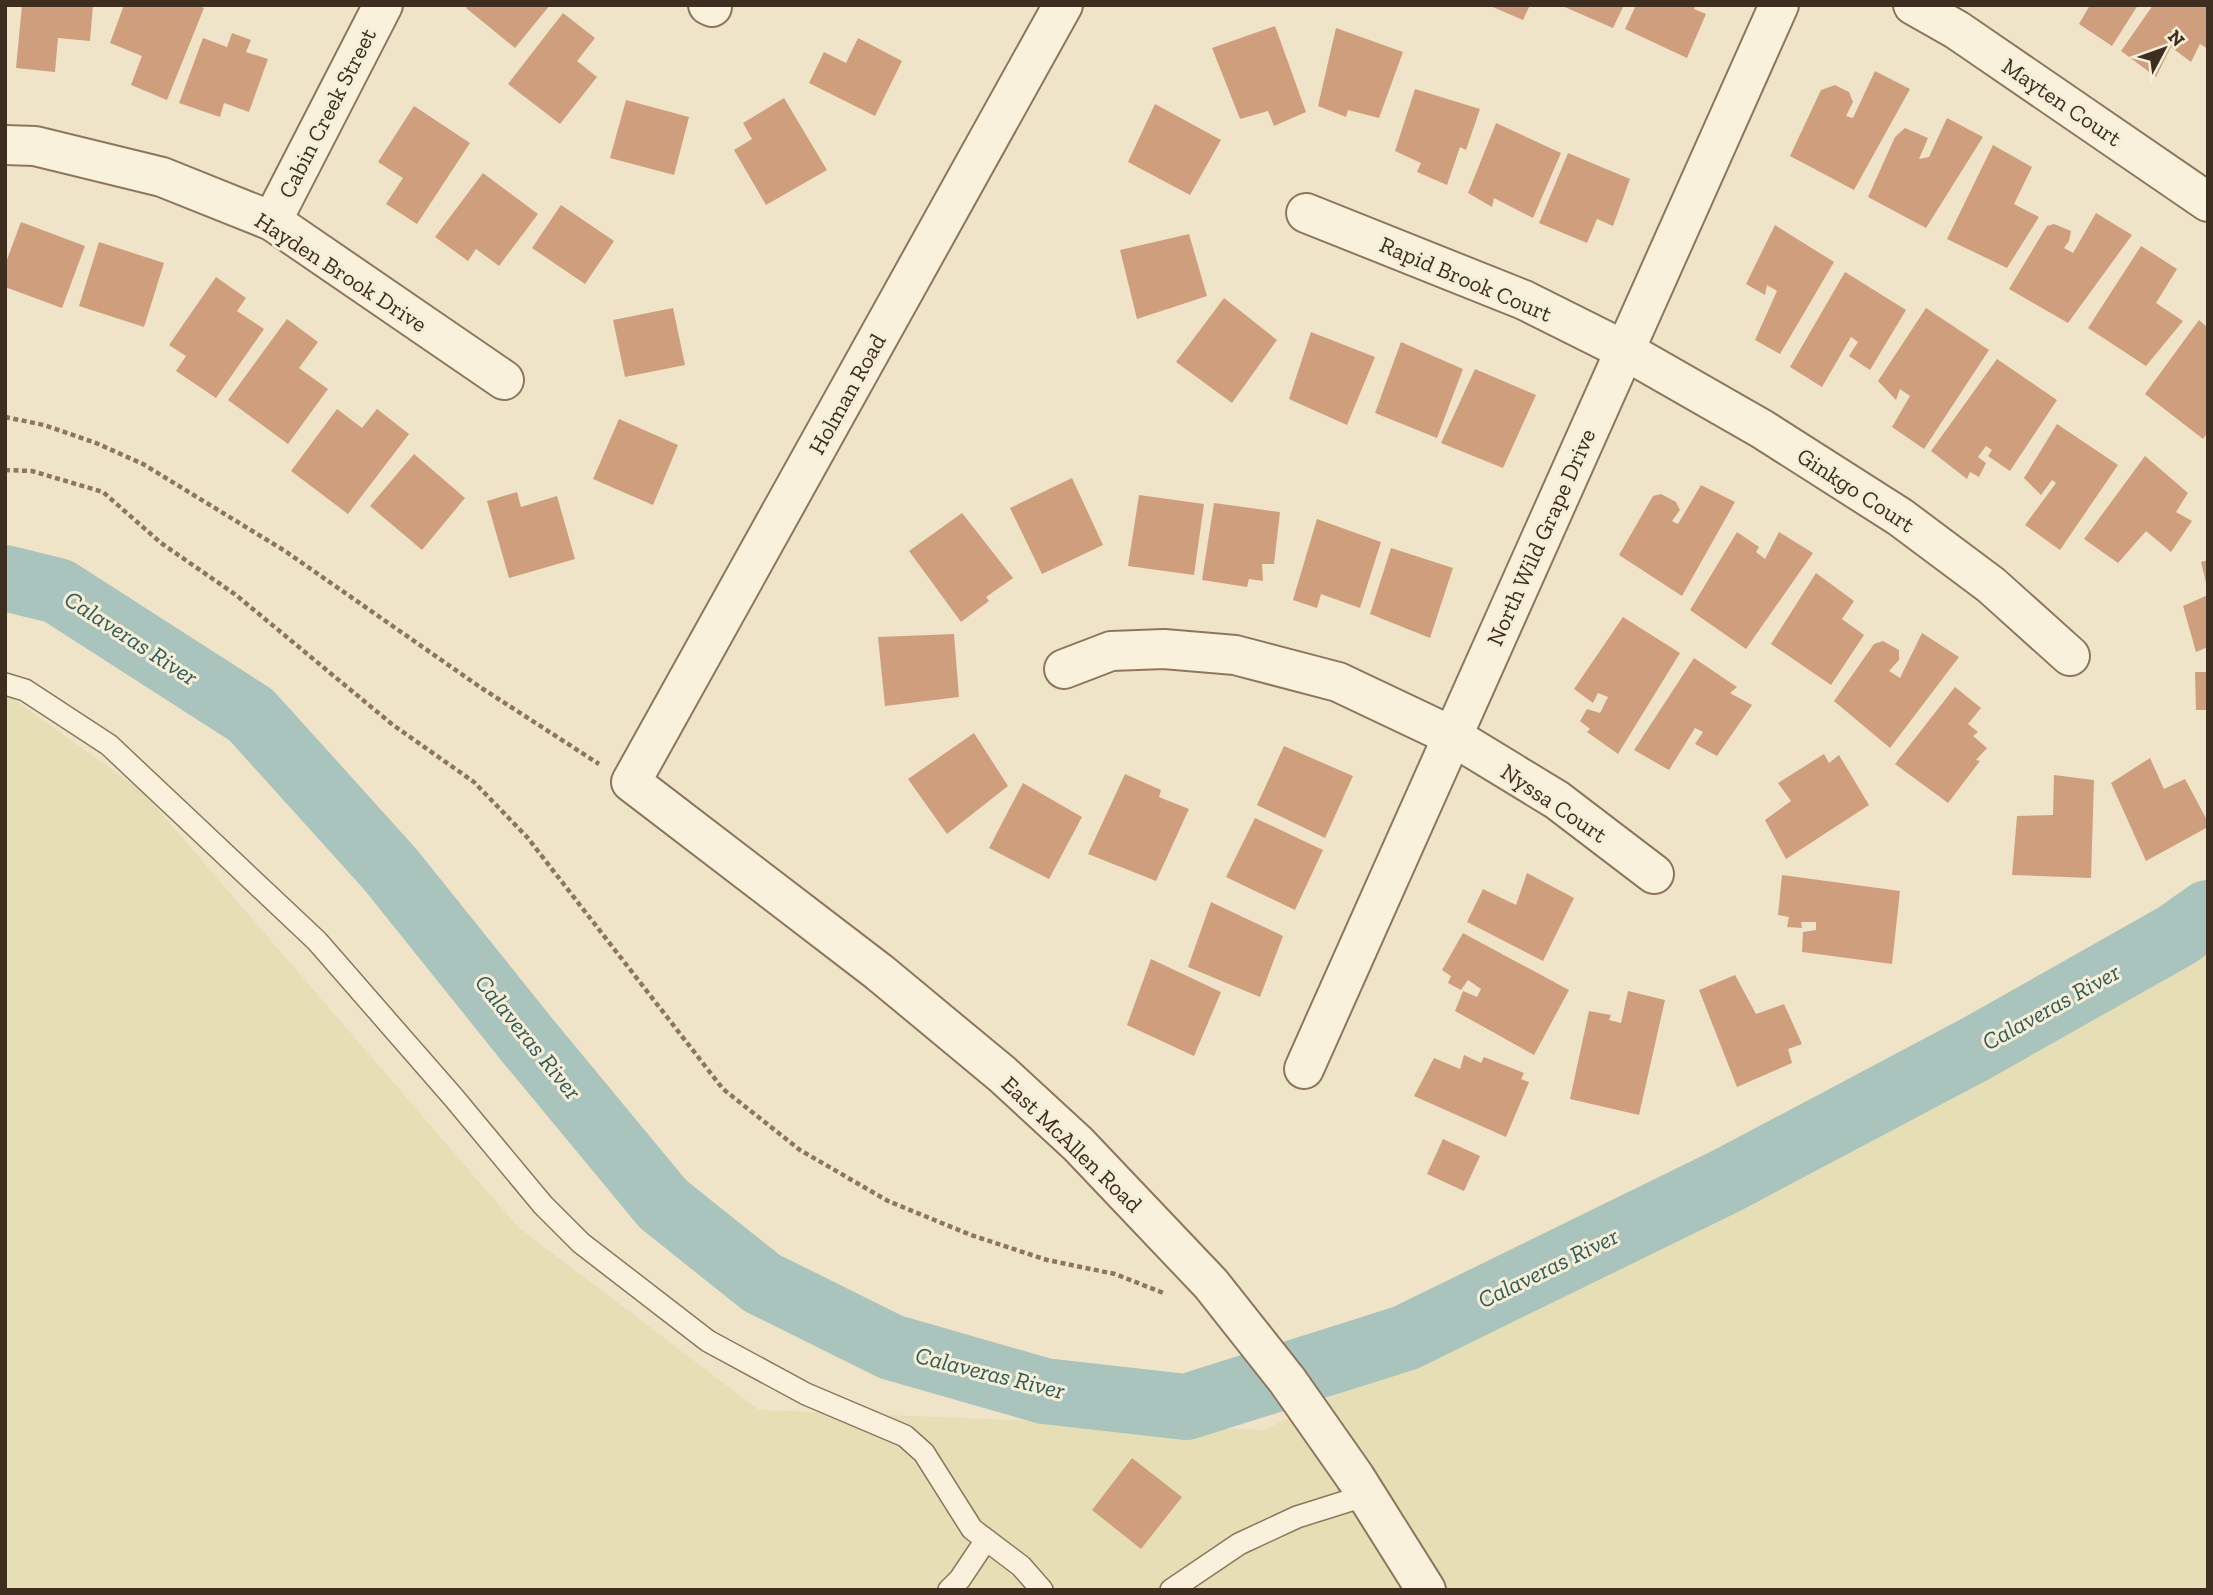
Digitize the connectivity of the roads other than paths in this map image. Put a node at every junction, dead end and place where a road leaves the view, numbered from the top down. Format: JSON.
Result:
{"nodes":[{"id":1,"x":383,"y":5,"type":"edge"},
{"id":2,"x":1063,"y":5,"type":"edge"},
{"id":3,"x":1779,"y":5,"type":"edge"},
{"id":4,"x":1913,"y":5,"type":"edge"},
{"id":5,"x":5,"y":145,"type":"edge"},
{"id":6,"x":2208,"y":202,"type":"edge"},
{"id":7,"x":1306,"y":213,"type":"dead end"},
{"id":8,"x":272,"y":221,"type":"junction"},
{"id":9,"x":1624,"y":350,"type":"junction"},
{"id":10,"x":505,"y":380,"type":"dead end"},
{"id":11,"x":2070,"y":656,"type":"dead end"},
{"id":12,"x":1064,"y":669,"type":"dead end"},
{"id":13,"x":5,"y":684,"type":"edge"},
{"id":14,"x":1452,"y":736,"type":"junction"},
{"id":15,"x":631,"y":782,"type":"joint"},
{"id":16,"x":1654,"y":874,"type":"dead end"},
{"id":17,"x":1304,"y":1069,"type":"dead end"},
{"id":18,"x":1367,"y":1495,"type":"junction"},
{"id":19,"x":986,"y":1540,"type":"junction"},
{"id":20,"x":949,"y":1590,"type":"edge"},
{"id":21,"x":1042,"y":1590,"type":"edge"},
{"id":22,"x":1171,"y":1590,"type":"edge"},
{"id":23,"x":1426,"y":1590,"type":"edge"}],
"edges":[{"from":1,"to":8,"type":"street","name":"Cabin Creek Street"},
{"from":2,"to":15,"type":"street","name":"Holman Road"},
{"from":3,"to":9,"type":"street","name":"North Wild Grape Drive"},
{"from":4,"to":6,"type":"street","name":"Mayten Court"},
{"from":5,"to":8,"type":"street","name":"Hayden Brook Drive"},
{"from":7,"to":9,"type":"street","name":"Rapid Brook Court"},
{"from":8,"to":10,"type":"street","name":"Hayden Brook Drive"},
{"from":9,"to":11,"type":"street","name":"Ginkgo Court"},
{"from":9,"to":14,"type":"street","name":"North Wild Grape Drive"},
{"from":12,"to":14,"type":"street","name":"Nyssa Court"},
{"from":13,"to":19,"type":"lane"},
{"from":14,"to":16,"type":"street","name":"Nyssa Court"},
{"from":14,"to":17,"type":"street","name":"North Wild Grape Drive"},
{"from":15,"to":18,"type":"street","name":"East McAllen Road"},
{"from":18,"to":22,"type":"lane"},
{"from":18,"to":23,"type":"street","name":"East McAllen Road"},
{"from":19,"to":20,"type":"lane"},
{"from":19,"to":21,"type":"lane"}]}
